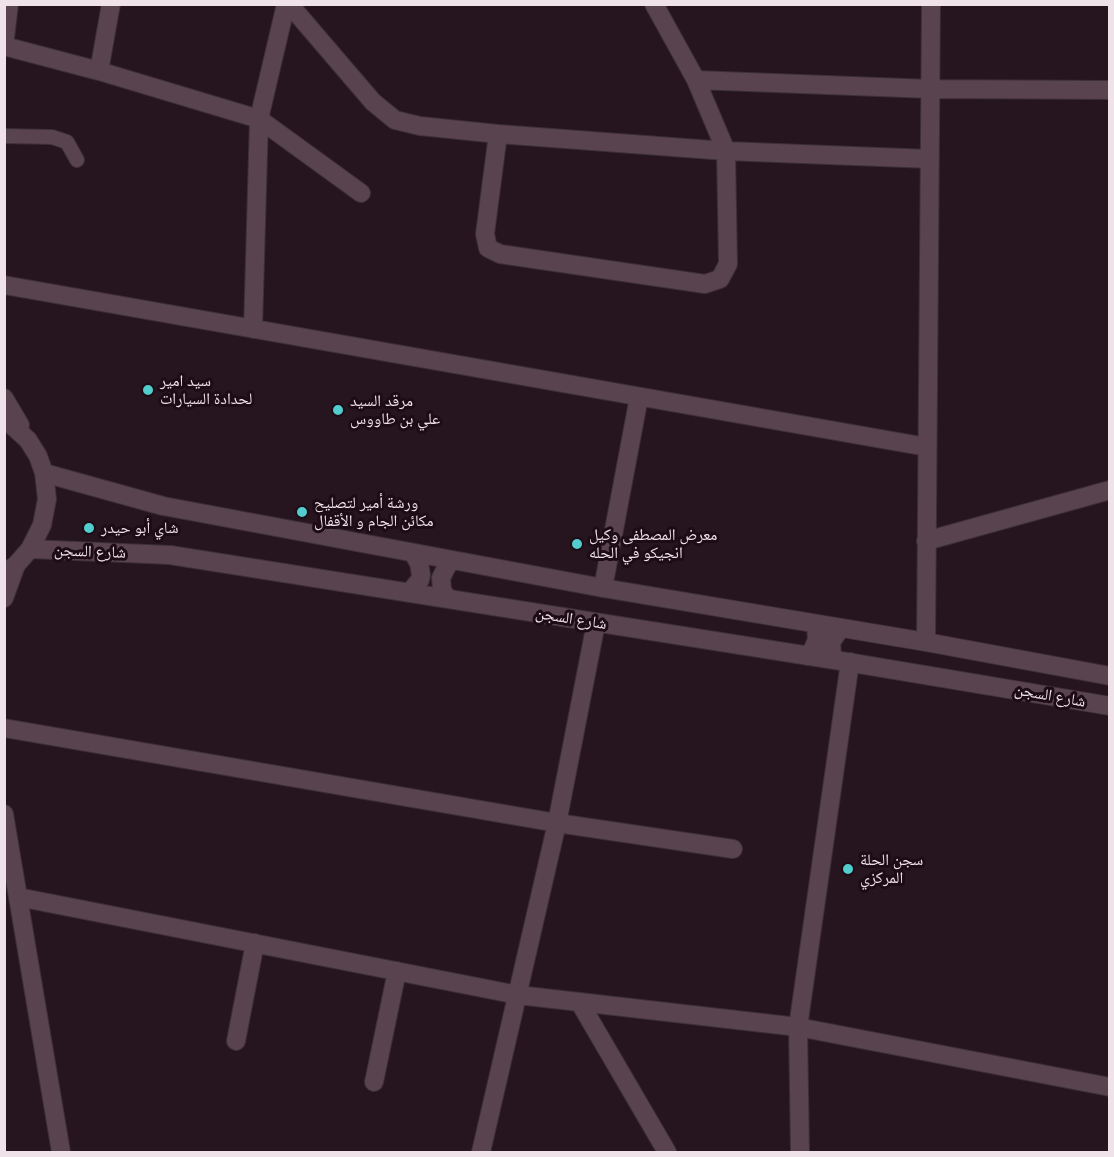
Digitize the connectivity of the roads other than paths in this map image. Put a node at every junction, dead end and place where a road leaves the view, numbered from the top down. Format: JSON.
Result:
{"nodes":[{"id":1,"x":9,"y":4,"type":"edge"},
{"id":2,"x":111,"y":4,"type":"edge"},
{"id":3,"x":287,"y":4,"type":"edge"},
{"id":4,"x":654,"y":4,"type":"edge"},
{"id":5,"x":931,"y":4,"type":"edge"},
{"id":6,"x":4,"y":46,"type":"edge"},
{"id":7,"x":99,"y":71,"type":"junction"},
{"id":8,"x":696,"y":80,"type":"junction"},
{"id":9,"x":931,"y":89,"type":"junction"},
{"id":10,"x":1110,"y":90,"type":"edge"},
{"id":11,"x":259,"y":119,"type":"junction"},
{"id":12,"x":498,"y":134,"type":"junction"},
{"id":13,"x":4,"y":136,"type":"edge"},
{"id":14,"x":726,"y":151,"type":"junction"},
{"id":15,"x":930,"y":159,"type":"junction"},
{"id":16,"x":77,"y":160,"type":"dead end"},
{"id":17,"x":362,"y":193,"type":"dead end"},
{"id":18,"x":4,"y":285,"type":"edge"},
{"id":19,"x":253,"y":329,"type":"junction"},
{"id":20,"x":639,"y":397,"type":"junction"},
{"id":21,"x":4,"y":398,"type":"edge"},
{"id":22,"x":4,"y":418,"type":"edge"},
{"id":23,"x":28,"y":440,"type":"junction"},
{"id":24,"x":927,"y":447,"type":"junction"},
{"id":25,"x":44,"y":473,"type":"junction"},
{"id":26,"x":1110,"y":490,"type":"edge"},
{"id":27,"x":926,"y":541,"type":"junction"},
{"id":28,"x":30,"y":549,"type":"junction"},
{"id":29,"x":413,"y":553,"type":"junction"},
{"id":30,"x":453,"y":560,"type":"junction"},
{"id":31,"x":10,"y":569,"type":"edge"},
{"id":32,"x":603,"y":588,"type":"junction"},
{"id":33,"x":409,"y":593,"type":"junction"},
{"id":34,"x":4,"y":598,"type":"edge"},
{"id":35,"x":448,"y":599,"type":"junction"},
{"id":36,"x":596,"y":623,"type":"junction"},
{"id":37,"x":811,"y":623,"type":"junction"},
{"id":38,"x":842,"y":628,"type":"junction"},
{"id":39,"x":926,"y":642,"type":"junction"},
{"id":40,"x":807,"y":656,"type":"junction"},
{"id":41,"x":842,"y":661,"type":"junction"},
{"id":42,"x":1110,"y":676,"type":"edge"},
{"id":43,"x":1110,"y":706,"type":"edge"},
{"id":44,"x":4,"y":728,"type":"edge"},
{"id":45,"x":4,"y":814,"type":"edge"},
{"id":46,"x":557,"y":823,"type":"junction"},
{"id":47,"x":732,"y":849,"type":"dead end"},
{"id":48,"x":18,"y":897,"type":"junction"},
{"id":49,"x":255,"y":943,"type":"junction"},
{"id":50,"x":397,"y":971,"type":"junction"},
{"id":51,"x":518,"y":995,"type":"junction"},
{"id":52,"x":580,"y":1003,"type":"junction"},
{"id":53,"x":798,"y":1027,"type":"junction"},
{"id":54,"x":236,"y":1041,"type":"dead end"},
{"id":55,"x":374,"y":1082,"type":"dead end"},
{"id":56,"x":1110,"y":1087,"type":"edge"},
{"id":57,"x":61,"y":1152,"type":"edge"},
{"id":58,"x":481,"y":1152,"type":"edge"},
{"id":59,"x":667,"y":1152,"type":"edge"},
{"id":60,"x":800,"y":1152,"type":"edge"}],
"edges":[{"from":1,"to":6,"type":"street"},
{"from":2,"to":7,"type":"street"},
{"from":3,"to":11,"type":"street"},
{"from":3,"to":12,"type":"street"},
{"from":4,"to":8,"type":"street"},
{"from":5,"to":9,"type":"street"},
{"from":6,"to":7,"type":"street"},
{"from":7,"to":11,"type":"street"},
{"from":8,"to":9,"type":"street"},
{"from":8,"to":14,"type":"street"},
{"from":9,"to":10,"type":"street"},
{"from":9,"to":15,"type":"street"},
{"from":11,"to":17,"type":"street"},
{"from":11,"to":19,"type":"street"},
{"from":12,"to":14,"type":"street"},
{"from":12,"to":14,"type":"street"},
{"from":13,"to":16,"type":"lane"},
{"from":14,"to":15,"type":"street"},
{"from":15,"to":24,"type":"street"},
{"from":18,"to":19,"type":"street"},
{"from":19,"to":20,"type":"street"},
{"from":20,"to":24,"type":"street"},
{"from":20,"to":32,"type":"street"},
{"from":21,"to":23,"type":"street"},
{"from":22,"to":23,"type":"street"},
{"from":23,"to":25,"type":"street"},
{"from":24,"to":27,"type":"street"},
{"from":25,"to":28,"type":"street"},
{"from":25,"to":29,"type":"street","name":"شارع السجن"},
{"from":26,"to":27,"type":"street"},
{"from":27,"to":39,"type":"street"},
{"from":28,"to":31,"type":"street"},
{"from":28,"to":33,"type":"street","name":"شارع السجن"},
{"from":29,"to":30,"type":"street","name":"شارع السجن"},
{"from":29,"to":33,"type":"street"},
{"from":30,"to":32,"type":"street","name":"شارع السجن"},
{"from":30,"to":35,"type":"street"},
{"from":31,"to":34,"type":"street"},
{"from":32,"to":37,"type":"street","name":"شارع السجن"},
{"from":33,"to":35,"type":"street","name":"شارع السجن"},
{"from":35,"to":36,"type":"street","name":"شارع السجن"},
{"from":36,"to":40,"type":"street","name":"شارع السجن"},
{"from":36,"to":46,"type":"street"},
{"from":37,"to":38,"type":"street","name":"شارع السجن"},
{"from":37,"to":40,"type":"street"},
{"from":38,"to":39,"type":"street","name":"شارع السجن"},
{"from":38,"to":41,"type":"street"},
{"from":39,"to":42,"type":"street","name":"شارع السجن"},
{"from":40,"to":41,"type":"street","name":"شارع السجن"},
{"from":41,"to":43,"type":"street","name":"شارع السجن"},
{"from":41,"to":53,"type":"street"},
{"from":44,"to":46,"type":"street"},
{"from":45,"to":48,"type":"street"},
{"from":46,"to":47,"type":"street"},
{"from":46,"to":51,"type":"street"},
{"from":48,"to":49,"type":"street"},
{"from":48,"to":57,"type":"street"},
{"from":49,"to":50,"type":"street"},
{"from":49,"to":54,"type":"street"},
{"from":50,"to":51,"type":"street"},
{"from":50,"to":55,"type":"street"},
{"from":51,"to":52,"type":"street"},
{"from":51,"to":58,"type":"street"},
{"from":52,"to":53,"type":"street"},
{"from":52,"to":59,"type":"street"},
{"from":53,"to":56,"type":"street"},
{"from":53,"to":60,"type":"street"}]}
